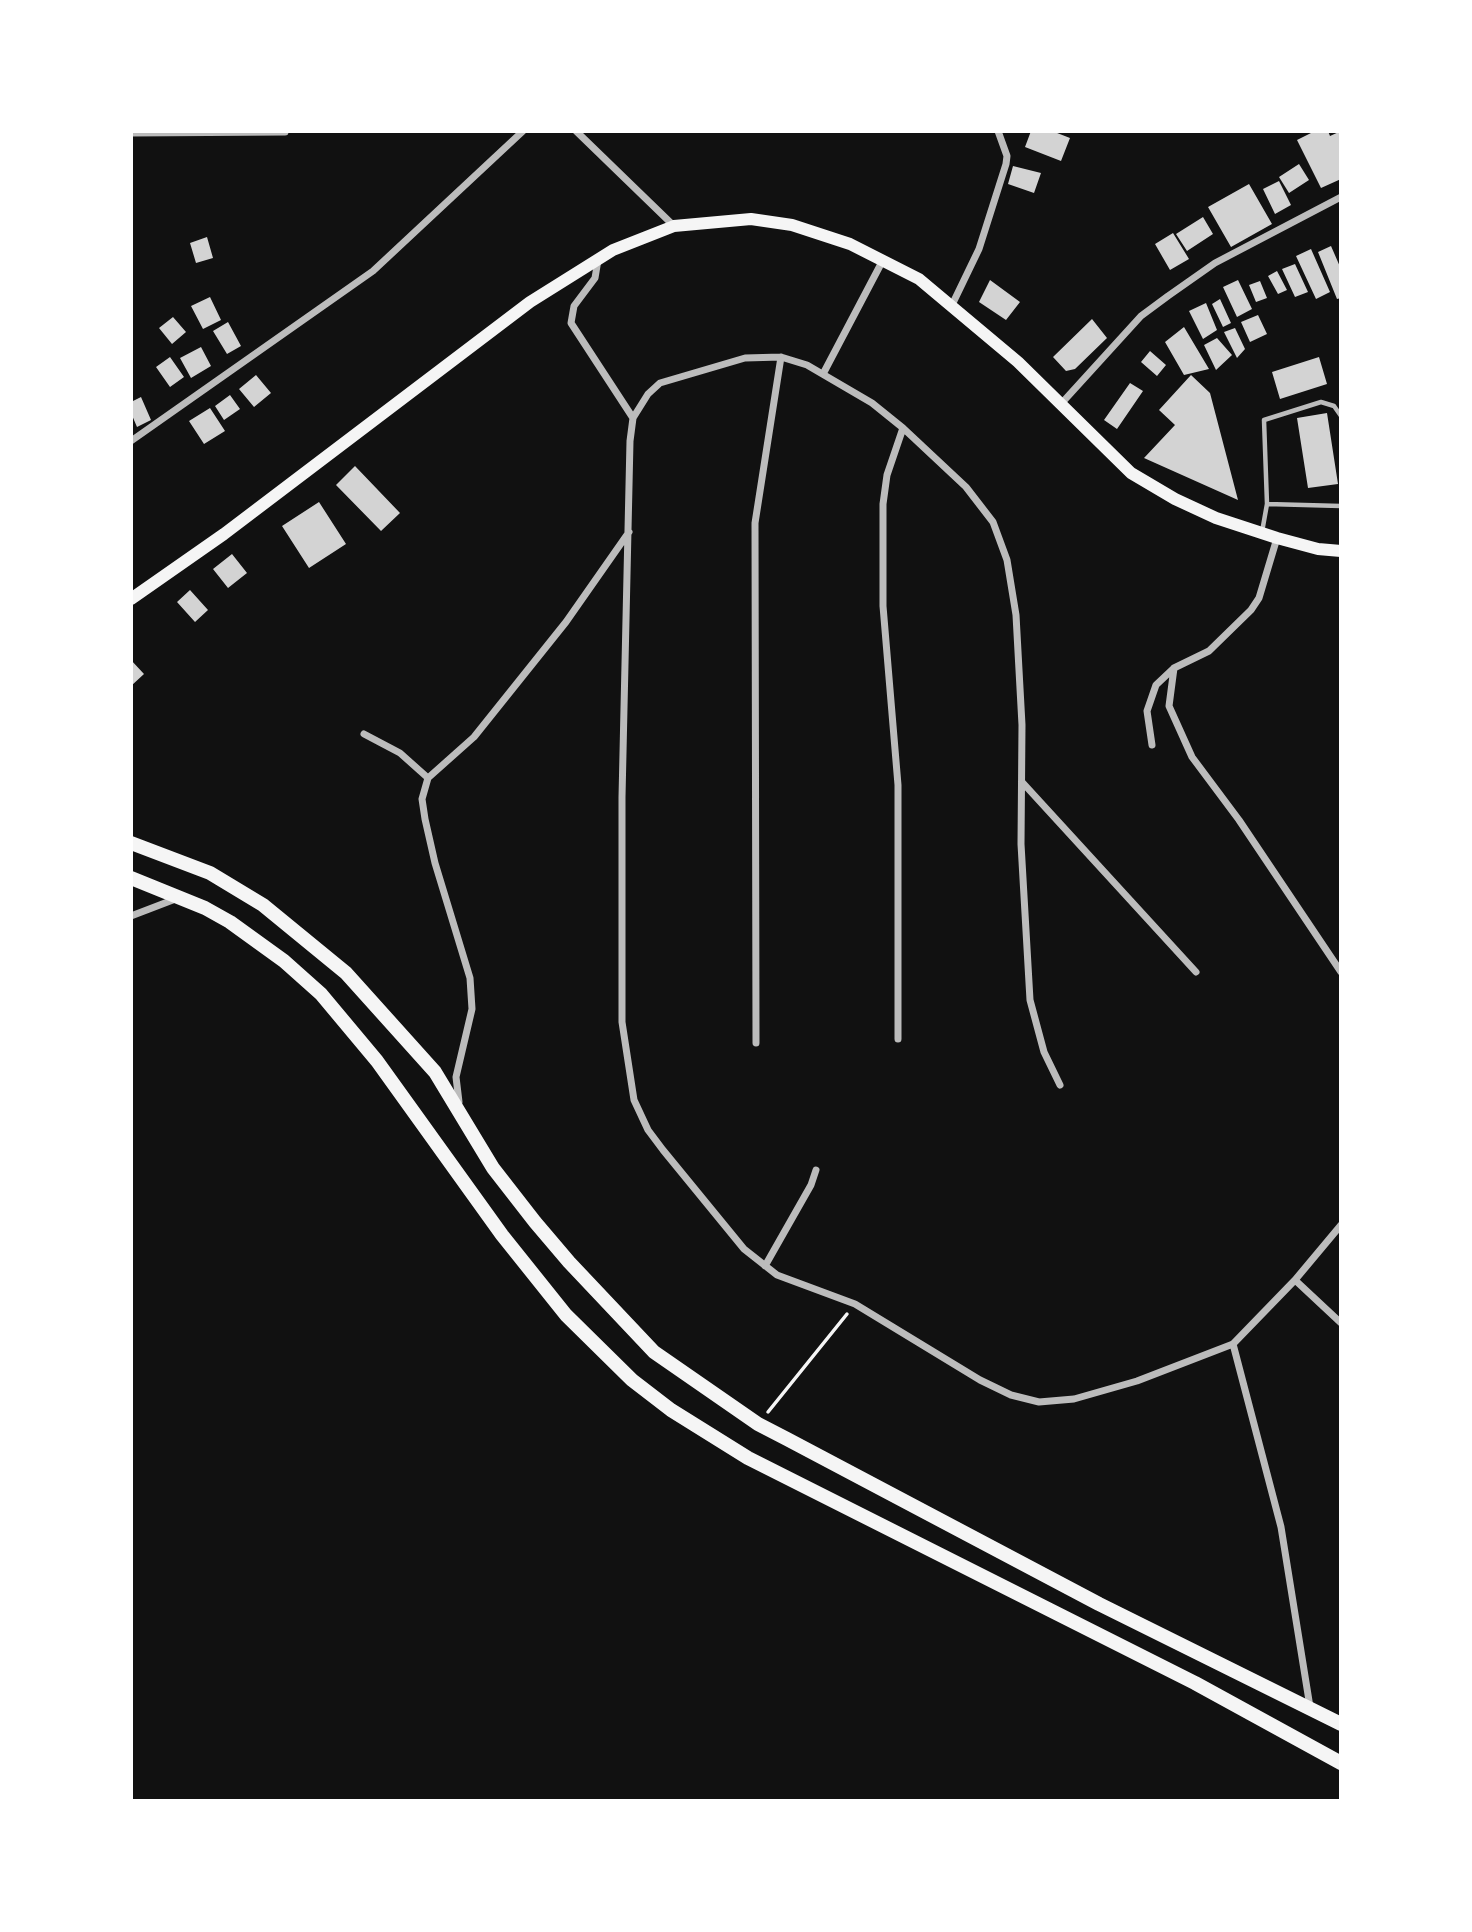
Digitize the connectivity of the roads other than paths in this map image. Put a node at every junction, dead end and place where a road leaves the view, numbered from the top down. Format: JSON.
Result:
{"nodes":[{"id":1,"x":523,"y":131,"type":"edge"},
{"id":2,"x":576,"y":131,"type":"edge"},
{"id":3,"x":998,"y":131,"type":"edge"},
{"id":4,"x":285,"y":132,"type":"edge"},
{"id":5,"x":131,"y":133,"type":"edge"},
{"id":6,"x":1341,"y":197,"type":"edge"},
{"id":7,"x":674,"y":226,"type":"junction"},
{"id":8,"x":884,"y":259,"type":"junction"},
{"id":9,"x":598,"y":260,"type":"junction"},
{"id":10,"x":952,"y":305,"type":"junction"},
{"id":11,"x":781,"y":357,"type":"junction"},
{"id":12,"x":823,"y":374,"type":"junction"},
{"id":13,"x":1059,"y":405,"type":"junction"},
{"id":14,"x":1341,"y":416,"type":"edge"},
{"id":15,"x":633,"y":418,"type":"junction"},
{"id":16,"x":903,"y":428,"type":"junction"},
{"id":17,"x":131,"y":441,"type":"edge"},
{"id":18,"x":1267,"y":504,"type":"junction"},
{"id":19,"x":1341,"y":506,"type":"edge"},
{"id":20,"x":629,"y":532,"type":"junction"},
{"id":21,"x":1262,"y":533,"type":"junction"},
{"id":22,"x":1277,"y":538,"type":"junction"},
{"id":23,"x":1341,"y":551,"type":"edge"},
{"id":24,"x":131,"y":599,"type":"edge"},
{"id":25,"x":1174,"y":668,"type":"junction"},
{"id":26,"x":365,"y":734,"type":"dead end"},
{"id":27,"x":1152,"y":745,"type":"dead end"},
{"id":28,"x":428,"y":778,"type":"junction"},
{"id":29,"x":1022,"y":782,"type":"junction"},
{"id":30,"x":131,"y":842,"type":"edge"},
{"id":31,"x":131,"y":878,"type":"edge"},
{"id":32,"x":179,"y":898,"type":"junction"},
{"id":33,"x":131,"y":916,"type":"edge"},
{"id":34,"x":1196,"y":972,"type":"dead end"},
{"id":35,"x":1341,"y":972,"type":"edge"},
{"id":36,"x":898,"y":1039,"type":"dead end"},
{"id":37,"x":756,"y":1044,"type":"dead end"},
{"id":38,"x":1060,"y":1085,"type":"dead end"},
{"id":39,"x":494,"y":1168,"type":"junction"},
{"id":40,"x":816,"y":1170,"type":"dead end"},
{"id":41,"x":1341,"y":1225,"type":"edge"},
{"id":42,"x":765,"y":1266,"type":"junction"},
{"id":43,"x":1295,"y":1280,"type":"junction"},
{"id":44,"x":1341,"y":1323,"type":"edge"},
{"id":45,"x":1233,"y":1344,"type":"junction"},
{"id":46,"x":1310,"y":1707,"type":"junction"},
{"id":47,"x":1341,"y":1724,"type":"edge"},
{"id":48,"x":1341,"y":1763,"type":"edge"}],
"edges":[{"from":1,"to":17,"type":"street"},
{"from":2,"to":7,"type":"street"},
{"from":3,"to":10,"type":"street"},
{"from":4,"to":5,"type":"street"},
{"from":6,"to":13,"type":"street"},
{"from":7,"to":8,"type":"main road"},
{"from":7,"to":9,"type":"main road"},
{"from":8,"to":10,"type":"main road"},
{"from":8,"to":12,"type":"street"},
{"from":9,"to":15,"type":"street"},
{"from":9,"to":24,"type":"main road"},
{"from":10,"to":13,"type":"main road"},
{"from":11,"to":12,"type":"street"},
{"from":11,"to":15,"type":"street"},
{"from":11,"to":37,"type":"street"},
{"from":12,"to":16,"type":"street"},
{"from":13,"to":21,"type":"main road"},
{"from":14,"to":18,"type":"lane"},
{"from":15,"to":20,"type":"street"},
{"from":16,"to":29,"type":"street"},
{"from":16,"to":36,"type":"street"},
{"from":18,"to":19,"type":"lane"},
{"from":18,"to":21,"type":"lane"},
{"from":20,"to":28,"type":"street"},
{"from":20,"to":42,"type":"street"},
{"from":21,"to":22,"type":"main road"},
{"from":22,"to":23,"type":"main road"},
{"from":22,"to":25,"type":"street"},
{"from":25,"to":27,"type":"street"},
{"from":25,"to":35,"type":"street"},
{"from":26,"to":28,"type":"street"},
{"from":28,"to":39,"type":"street"},
{"from":29,"to":34,"type":"street"},
{"from":29,"to":38,"type":"street"},
{"from":30,"to":39,"type":"main road"},
{"from":31,"to":32,"type":"main road"},
{"from":32,"to":33,"type":"street"},
{"from":32,"to":48,"type":"main road"},
{"from":39,"to":46,"type":"main road"},
{"from":40,"to":42,"type":"street"},
{"from":41,"to":43,"type":"street"},
{"from":42,"to":45,"type":"street"},
{"from":43,"to":44,"type":"street"},
{"from":43,"to":45,"type":"street"},
{"from":45,"to":46,"type":"street"},
{"from":46,"to":47,"type":"main road"}]}
